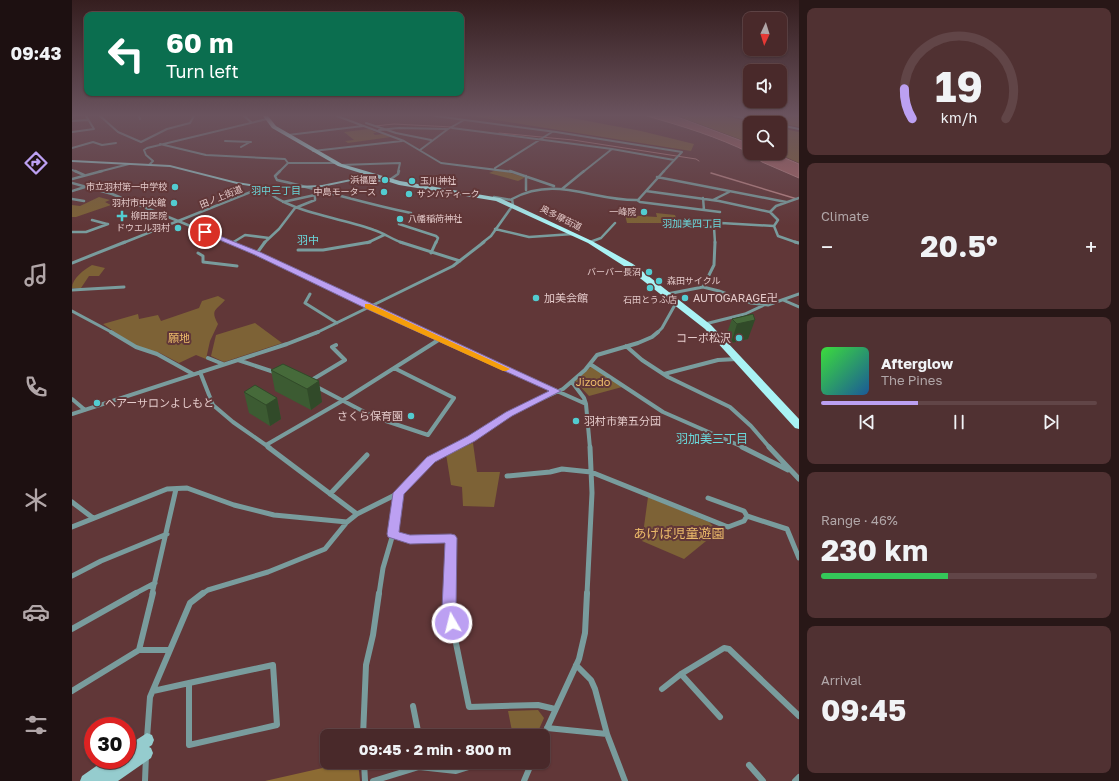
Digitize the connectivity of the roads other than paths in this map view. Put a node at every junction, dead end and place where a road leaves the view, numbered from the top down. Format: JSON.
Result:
{"nodes":[{"id":1,"x":145,"y":152,"type":"edge"},
{"id":2,"x":190,"y":152,"type":"edge"},
{"id":3,"x":316,"y":152,"type":"edge"},
{"id":4,"x":422,"y":152,"type":"edge"},
{"id":5,"x":519,"y":152,"type":"edge"},
{"id":6,"x":608,"y":152,"type":"edge"},
{"id":7,"x":631,"y":152,"type":"edge"},
{"id":8,"x":682,"y":152,"type":"edge"},
{"id":9,"x":674,"y":160,"type":"junction"},
{"id":10,"x":72,"y":161,"type":"edge"},
{"id":11,"x":288,"y":163,"type":"junction"},
{"id":12,"x":129,"y":164,"type":"junction"},
{"id":13,"x":150,"y":164,"type":"junction"},
{"id":14,"x":337,"y":164,"type":"junction"},
{"id":15,"x":494,"y":168,"type":"junction"},
{"id":16,"x":72,"y":170,"type":"edge"},
{"id":17,"x":85,"y":176,"type":"junction"},
{"id":18,"x":526,"y":176,"type":"junction"},
{"id":19,"x":657,"y":177,"type":"junction"},
{"id":20,"x":72,"y":179,"type":"edge"},
{"id":21,"x":388,"y":181,"type":"junction"},
{"id":22,"x":72,"y":183,"type":"edge"},
{"id":23,"x":86,"y":187,"type":"junction"},
{"id":24,"x":263,"y":187,"type":"junction"},
{"id":25,"x":308,"y":187,"type":"junction"},
{"id":26,"x":557,"y":188,"type":"junction"},
{"id":27,"x":321,"y":190,"type":"junction"},
{"id":28,"x":526,"y":190,"type":"junction"},
{"id":29,"x":562,"y":190,"type":"junction"},
{"id":30,"x":72,"y":191,"type":"edge"},
{"id":31,"x":646,"y":192,"type":"junction"},
{"id":32,"x":729,"y":192,"type":"junction"},
{"id":33,"x":315,"y":195,"type":"junction"},
{"id":34,"x":704,"y":198,"type":"junction"},
{"id":35,"x":798,"y":198,"type":"edge"},
{"id":36,"x":72,"y":199,"type":"edge"},
{"id":37,"x":84,"y":200,"type":"dead end"},
{"id":38,"x":637,"y":200,"type":"junction"},
{"id":39,"x":713,"y":200,"type":"junction"},
{"id":40,"x":283,"y":202,"type":"junction"},
{"id":41,"x":512,"y":202,"type":"junction"},
{"id":42,"x":786,"y":202,"type":"junction"},
{"id":43,"x":295,"y":208,"type":"junction"},
{"id":44,"x":704,"y":210,"type":"junction"},
{"id":45,"x":720,"y":212,"type":"dead end"},
{"id":46,"x":770,"y":212,"type":"junction"},
{"id":47,"x":411,"y":213,"type":"dead end"},
{"id":48,"x":92,"y":220,"type":"dead end"},
{"id":49,"x":178,"y":221,"type":"junction"},
{"id":50,"x":615,"y":223,"type":"dead end"},
{"id":51,"x":399,"y":224,"type":"dead end"},
{"id":52,"x":684,"y":225,"type":"dead end"},
{"id":53,"x":774,"y":226,"type":"junction"},
{"id":54,"x":714,"y":227,"type":"junction"},
{"id":55,"x":495,"y":229,"type":"junction"},
{"id":56,"x":72,"y":232,"type":"edge"},
{"id":57,"x":574,"y":234,"type":"junction"},
{"id":58,"x":384,"y":235,"type":"junction"},
{"id":59,"x":269,"y":238,"type":"junction"},
{"id":60,"x":590,"y":242,"type":"junction"},
{"id":61,"x":232,"y":243,"type":"junction"},
{"id":62,"x":799,"y":243,"type":"edge"},
{"id":63,"x":298,"y":250,"type":"dead end"},
{"id":64,"x":198,"y":253,"type":"dead end"},
{"id":65,"x":257,"y":253,"type":"junction"},
{"id":66,"x":431,"y":253,"type":"junction"},
{"id":67,"x":460,"y":261,"type":"junction"},
{"id":68,"x":72,"y":263,"type":"edge"},
{"id":69,"x":237,"y":266,"type":"dead end"},
{"id":70,"x":124,"y":287,"type":"dead end"},
{"id":71,"x":703,"y":287,"type":"junction"},
{"id":72,"x":72,"y":290,"type":"edge"},
{"id":73,"x":310,"y":294,"type":"dead end"},
{"id":74,"x":666,"y":294,"type":"junction"},
{"id":75,"x":799,"y":294,"type":"edge"},
{"id":76,"x":782,"y":300,"type":"junction"},
{"id":77,"x":676,"y":303,"type":"junction"},
{"id":78,"x":764,"y":305,"type":"junction"},
{"id":79,"x":370,"y":307,"type":"junction"},
{"id":80,"x":799,"y":307,"type":"edge"},
{"id":81,"x":72,"y":312,"type":"edge"},
{"id":82,"x":337,"y":323,"type":"junction"},
{"id":83,"x":705,"y":324,"type":"junction"},
{"id":84,"x":440,"y":339,"type":"junction"},
{"id":85,"x":336,"y":345,"type":"dead end"},
{"id":86,"x":626,"y":346,"type":"junction"},
{"id":87,"x":208,"y":358,"type":"dead end"},
{"id":88,"x":738,"y":359,"type":"junction"},
{"id":89,"x":237,"y":360,"type":"junction"},
{"id":90,"x":590,"y":364,"type":"junction"},
{"id":91,"x":223,"y":365,"type":"junction"},
{"id":92,"x":394,"y":368,"type":"junction"},
{"id":93,"x":200,"y":372,"type":"junction"},
{"id":94,"x":194,"y":374,"type":"junction"},
{"id":95,"x":280,"y":374,"type":"edge"},
{"id":96,"x":664,"y":374,"type":"junction"},
{"id":97,"x":301,"y":380,"type":"edge"},
{"id":98,"x":572,"y":382,"type":"junction"},
{"id":99,"x":308,"y":383,"type":"junction"},
{"id":100,"x":556,"y":391,"type":"junction"},
{"id":101,"x":72,"y":399,"type":"edge"},
{"id":102,"x":342,"y":401,"type":"junction"},
{"id":103,"x":586,"y":404,"type":"junction"},
{"id":104,"x":85,"y":410,"type":"junction"},
{"id":105,"x":72,"y":414,"type":"edge"},
{"id":106,"x":799,"y":426,"type":"edge"},
{"id":107,"x":266,"y":445,"type":"junction"},
{"id":108,"x":367,"y":455,"type":"dead end"},
{"id":109,"x":788,"y":470,"type":"junction"},
{"id":110,"x":591,"y":472,"type":"junction"},
{"id":111,"x":507,"y":476,"type":"dead end"},
{"id":112,"x":799,"y":480,"type":"edge"},
{"id":113,"x":176,"y":489,"type":"junction"},
{"id":114,"x":399,"y":493,"type":"junction"},
{"id":115,"x":330,"y":494,"type":"junction"},
{"id":116,"x":708,"y":498,"type":"dead end"},
{"id":117,"x":72,"y":502,"type":"edge"},
{"id":118,"x":357,"y":514,"type":"junction"},
{"id":119,"x":747,"y":516,"type":"junction"},
{"id":120,"x":93,"y":518,"type":"junction"},
{"id":121,"x":347,"y":522,"type":"junction"},
{"id":122,"x":72,"y":527,"type":"edge"},
{"id":123,"x":167,"y":534,"type":"junction"},
{"id":124,"x":393,"y":534,"type":"junction"},
{"id":125,"x":799,"y":558,"type":"edge"},
{"id":126,"x":72,"y":576,"type":"edge"},
{"id":127,"x":155,"y":583,"type":"junction"},
{"id":128,"x":72,"y":629,"type":"edge"},
{"id":129,"x":139,"y":650,"type":"junction"},
{"id":130,"x":169,"y":650,"type":"junction"},
{"id":131,"x":576,"y":665,"type":"junction"},
{"id":132,"x":681,"y":674,"type":"junction"},
{"id":133,"x":189,"y":683,"type":"junction"},
{"id":134,"x":662,"y":689,"type":"dead end"},
{"id":135,"x":72,"y":691,"type":"edge"},
{"id":136,"x":153,"y":691,"type":"junction"},
{"id":137,"x":413,"y":706,"type":"dead end"},
{"id":138,"x":555,"y":710,"type":"junction"},
{"id":139,"x":799,"y":716,"type":"edge"},
{"id":140,"x":720,"y":717,"type":"dead end"},
{"id":141,"x":547,"y":728,"type":"joint"},
{"id":142,"x":364,"y":729,"type":"edge"},
{"id":143,"x":418,"y":729,"type":"edge"},
{"id":144,"x":607,"y":734,"type":"junction"},
{"id":145,"x":147,"y":747,"type":"junction"},
{"id":146,"x":136,"y":751,"type":"edge"},
{"id":147,"x":749,"y":765,"type":"dead end"},
{"id":148,"x":105,"y":769,"type":"edge"},
{"id":149,"x":364,"y":769,"type":"edge"},
{"id":150,"x":412,"y":769,"type":"edge"},
{"id":151,"x":445,"y":769,"type":"edge"},
{"id":152,"x":462,"y":769,"type":"edge"},
{"id":153,"x":529,"y":769,"type":"edge"},
{"id":154,"x":799,"y":777,"type":"edge"},
{"id":155,"x":87,"y":781,"type":"edge"},
{"id":156,"x":106,"y":781,"type":"edge"},
{"id":157,"x":146,"y":781,"type":"edge"},
{"id":158,"x":365,"y":781,"type":"edge"},
{"id":159,"x":373,"y":781,"type":"edge"},
{"id":160,"x":524,"y":781,"type":"edge"},
{"id":161,"x":625,"y":781,"type":"edge"},
{"id":162,"x":763,"y":781,"type":"edge"},
{"id":163,"x":795,"y":781,"type":"edge"}],
"edges":[{"from":1,"to":13,"type":"street"},
{"from":2,"to":11,"type":"street"},
{"from":3,"to":14,"type":"main road","name":"奥多摩街道"},
{"from":4,"to":15,"type":"street"},
{"from":5,"to":15,"type":"street"},
{"from":6,"to":29,"type":"street"},
{"from":7,"to":9,"type":"street"},
{"from":8,"to":9,"type":"street"},
{"from":9,"to":19,"type":"street"},
{"from":10,"to":12,"type":"street"},
{"from":11,"to":14,"type":"street"},
{"from":11,"to":25,"type":"street"},
{"from":12,"to":13,"type":"street"},
{"from":12,"to":17,"type":"street"},
{"from":13,"to":24,"type":"street"},
{"from":14,"to":21,"type":"main road","name":"奥多摩街道"},
{"from":14,"to":21,"type":"street"},
{"from":15,"to":18,"type":"street"},
{"from":16,"to":17,"type":"street"},
{"from":17,"to":20,"type":"street"},
{"from":18,"to":26,"type":"street"},
{"from":18,"to":28,"type":"street"},
{"from":19,"to":31,"type":"street"},
{"from":19,"to":32,"type":"street"},
{"from":21,"to":25,"type":"street"},
{"from":21,"to":41,"type":"main road","name":"奥多摩街道"},
{"from":22,"to":23,"type":"street"},
{"from":23,"to":30,"type":"street"},
{"from":23,"to":49,"type":"street"},
{"from":24,"to":25,"type":"street"},
{"from":24,"to":40,"type":"street"},
{"from":24,"to":49,"type":"street","name":"田ノ上街道"},
{"from":25,"to":27,"type":"street"},
{"from":26,"to":28,"type":"street"},
{"from":26,"to":29,"type":"street"},
{"from":27,"to":33,"type":"street"},
{"from":27,"to":47,"type":"street"},
{"from":28,"to":41,"type":"street"},
{"from":29,"to":38,"type":"street"},
{"from":31,"to":34,"type":"street"},
{"from":31,"to":38,"type":"street"},
{"from":32,"to":39,"type":"street"},
{"from":32,"to":42,"type":"street"},
{"from":33,"to":40,"type":"street"},
{"from":33,"to":43,"type":"street"},
{"from":34,"to":39,"type":"street"},
{"from":34,"to":44,"type":"street"},
{"from":35,"to":42,"type":"street"},
{"from":36,"to":37,"type":"street"},
{"from":38,"to":44,"type":"street"},
{"from":39,"to":46,"type":"street"},
{"from":40,"to":43,"type":"street"},
{"from":41,"to":55,"type":"street"},
{"from":41,"to":57,"type":"main road","name":"奥多摩街道"},
{"from":42,"to":46,"type":"street"},
{"from":43,"to":58,"type":"street"},
{"from":43,"to":59,"type":"street"},
{"from":44,"to":45,"type":"street"},
{"from":46,"to":53,"type":"street"},
{"from":48,"to":56,"type":"street"},
{"from":49,"to":61,"type":"street"},
{"from":49,"to":68,"type":"street","name":"田ノ上街道"},
{"from":50,"to":60,"type":"street"},
{"from":51,"to":66,"type":"street"},
{"from":52,"to":54,"type":"street"},
{"from":53,"to":54,"type":"street"},
{"from":53,"to":62,"type":"street"},
{"from":54,"to":71,"type":"street"},
{"from":55,"to":57,"type":"street"},
{"from":55,"to":67,"type":"street"},
{"from":57,"to":60,"type":"main road","name":"奥多摩街道"},
{"from":58,"to":63,"type":"street"},
{"from":58,"to":66,"type":"street"},
{"from":59,"to":61,"type":"street"},
{"from":59,"to":65,"type":"street"},
{"from":60,"to":74,"type":"main road","name":"奥多摩街道"},
{"from":61,"to":65,"type":"street"},
{"from":64,"to":69,"type":"street"},
{"from":65,"to":79,"type":"street"},
{"from":66,"to":67,"type":"street"},
{"from":67,"to":79,"type":"street"},
{"from":70,"to":72,"type":"street"},
{"from":71,"to":74,"type":"street"},
{"from":71,"to":78,"type":"street"},
{"from":73,"to":82,"type":"street"},
{"from":74,"to":77,"type":"main road","name":"奥多摩街道"},
{"from":75,"to":76,"type":"street"},
{"from":76,"to":78,"type":"street"},
{"from":76,"to":80,"type":"street"},
{"from":77,"to":83,"type":"main road","name":"奥多摩街道"},
{"from":77,"to":86,"type":"street"},
{"from":78,"to":83,"type":"street"},
{"from":79,"to":82,"type":"street"},
{"from":79,"to":84,"type":"street"},
{"from":81,"to":94,"type":"street"},
{"from":82,"to":89,"type":"street"},
{"from":83,"to":88,"type":"main road","name":"奥多摩街道"},
{"from":84,"to":92,"type":"street"},
{"from":84,"to":100,"type":"street"},
{"from":85,"to":99,"type":"street"},
{"from":86,"to":90,"type":"street"},
{"from":86,"to":96,"type":"street"},
{"from":87,"to":91,"type":"street"},
{"from":88,"to":96,"type":"street"},
{"from":88,"to":106,"type":"main road","name":"奥多摩街道"},
{"from":89,"to":91,"type":"street"},
{"from":89,"to":95,"type":"street"},
{"from":90,"to":98,"type":"street"},
{"from":90,"to":109,"type":"street"},
{"from":91,"to":93,"type":"street"},
{"from":92,"to":102,"type":"street"},
{"from":92,"to":102,"type":"street"},
{"from":93,"to":94,"type":"street"},
{"from":93,"to":107,"type":"street"},
{"from":94,"to":104,"type":"street"},
{"from":96,"to":109,"type":"street"},
{"from":97,"to":99,"type":"street"},
{"from":98,"to":100,"type":"street"},
{"from":98,"to":103,"type":"street"},
{"from":99,"to":102,"type":"street"},
{"from":100,"to":103,"type":"street"},
{"from":100,"to":114,"type":"street"},
{"from":101,"to":104,"type":"street"},
{"from":102,"to":107,"type":"street"},
{"from":103,"to":110,"type":"street"},
{"from":104,"to":105,"type":"street"},
{"from":107,"to":115,"type":"street"},
{"from":108,"to":115,"type":"street"},
{"from":109,"to":112,"type":"street"},
{"from":110,"to":111,"type":"street"},
{"from":110,"to":119,"type":"street"},
{"from":110,"to":131,"type":"street"},
{"from":113,"to":120,"type":"street"},
{"from":113,"to":121,"type":"street"},
{"from":113,"to":123,"type":"street"},
{"from":114,"to":118,"type":"street"},
{"from":114,"to":124,"type":"street"},
{"from":115,"to":118,"type":"street"},
{"from":116,"to":119,"type":"street"},
{"from":117,"to":120,"type":"street"},
{"from":118,"to":121,"type":"street"},
{"from":119,"to":125,"type":"street"},
{"from":120,"to":122,"type":"street"},
{"from":121,"to":130,"type":"street"},
{"from":123,"to":126,"type":"street"},
{"from":123,"to":127,"type":"street"},
{"from":124,"to":138,"type":"street"},
{"from":124,"to":142,"type":"street"},
{"from":127,"to":128,"type":"street"},
{"from":127,"to":129,"type":"street"},
{"from":129,"to":130,"type":"street"},
{"from":129,"to":135,"type":"street"},
{"from":130,"to":136,"type":"street"},
{"from":131,"to":138,"type":"street"},
{"from":131,"to":144,"type":"street"},
{"from":132,"to":134,"type":"street"},
{"from":132,"to":139,"type":"street"},
{"from":132,"to":140,"type":"street"},
{"from":133,"to":133,"type":"street"},
{"from":133,"to":136,"type":"street"},
{"from":136,"to":145,"type":"street"},
{"from":137,"to":143,"type":"street"},
{"from":138,"to":141,"type":"street"},
{"from":141,"to":144,"type":"street"},
{"from":144,"to":161,"type":"street"},
{"from":145,"to":146,"type":"street"},
{"from":145,"to":156,"type":"street"},
{"from":145,"to":157,"type":"street"},
{"from":147,"to":162,"type":"street"},
{"from":148,"to":155,"type":"street"},
{"from":149,"to":158,"type":"street"},
{"from":150,"to":159,"type":"street"},
{"from":151,"to":152,"type":"street"},
{"from":153,"to":160,"type":"street"},
{"from":154,"to":163,"type":"street"}]}
